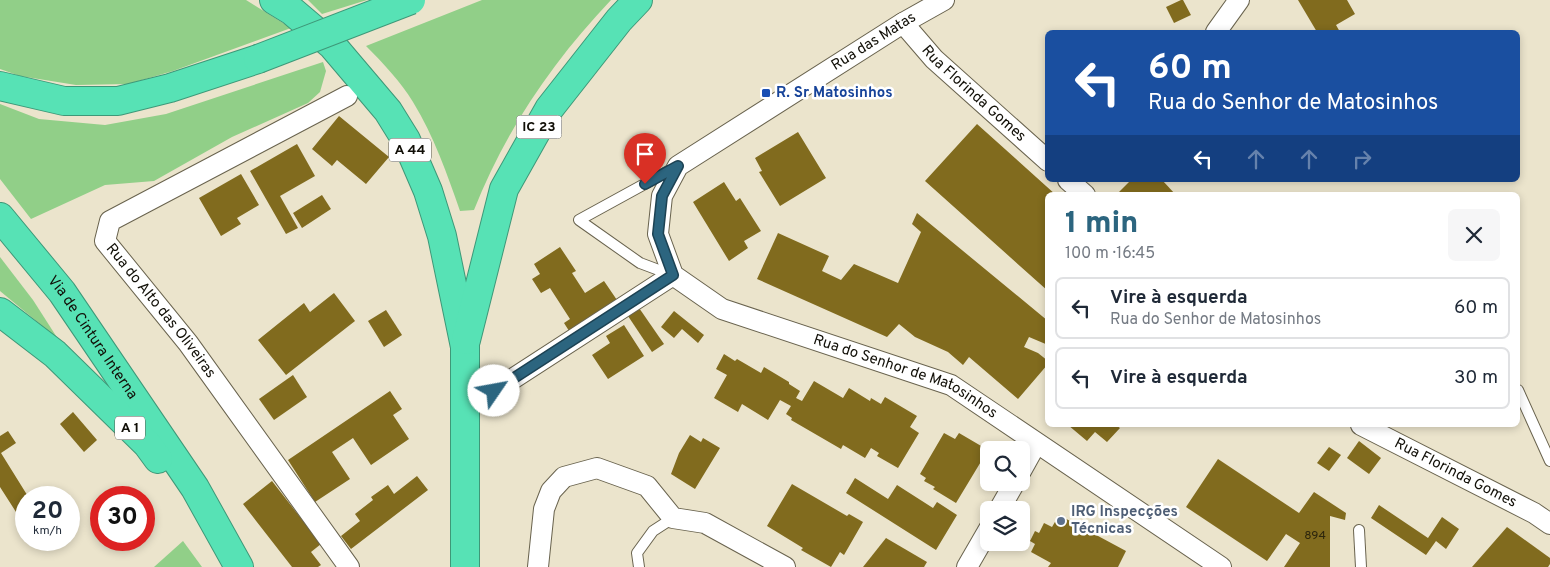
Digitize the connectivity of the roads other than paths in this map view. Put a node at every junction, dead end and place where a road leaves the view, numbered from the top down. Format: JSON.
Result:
{"nodes":[{"id":1,"x":274,"y":0,"type":"edge"},
{"id":2,"x":411,"y":0,"type":"edge"},
{"id":3,"x":638,"y":0,"type":"edge"},
{"id":4,"x":944,"y":0,"type":"edge"},
{"id":5,"x":1238,"y":0,"type":"edge"},
{"id":6,"x":903,"y":23,"type":"junction"},
{"id":7,"x":1217,"y":30,"type":"edge"},
{"id":8,"x":0,"y":86,"type":"edge"},
{"id":9,"x":347,"y":96,"type":"dead end"},
{"id":10,"x":1045,"y":158,"type":"edge"},
{"id":11,"x":678,"y":166,"type":"junction"},
{"id":12,"x":1070,"y":182,"type":"edge"},
{"id":13,"x":1082,"y":192,"type":"edge"},
{"id":14,"x":0,"y":217,"type":"edge"},
{"id":15,"x":673,"y":275,"type":"junction"},
{"id":16,"x":0,"y":312,"type":"edge"},
{"id":17,"x":464,"y":347,"type":"junction"},
{"id":18,"x":494,"y":391,"type":"dead end"},
{"id":19,"x":1520,"y":394,"type":"edge"},
{"id":20,"x":1365,"y":427,"type":"edge"},
{"id":21,"x":1036,"y":444,"type":"junction"},
{"id":22,"x":1030,"y":455,"type":"edge"},
{"id":23,"x":1550,"y":461,"type":"edge"},
{"id":24,"x":673,"y":518,"type":"junction"},
{"id":25,"x":1550,"y":524,"type":"edge"},
{"id":26,"x":1359,"y":530,"type":"dead end"},
{"id":27,"x":980,"y":545,"type":"edge"},
{"id":28,"x":239,"y":566,"type":"edge"},
{"id":29,"x":349,"y":567,"type":"edge"},
{"id":30,"x":466,"y":567,"type":"edge"},
{"id":31,"x":538,"y":567,"type":"edge"},
{"id":32,"x":639,"y":567,"type":"edge"},
{"id":33,"x":786,"y":567,"type":"edge"},
{"id":34,"x":967,"y":567,"type":"edge"},
{"id":35,"x":1221,"y":567,"type":"edge"},
{"id":36,"x":1361,"y":567,"type":"edge"}],
"edges":[{"from":1,"to":17,"type":"highway","number":"A 44"},
{"from":2,"to":8,"type":"highway","bridge":true},
{"from":3,"to":17,"type":"highway","number":"IC 23"},
{"from":4,"to":6,"type":"street","name":"Rua das Matas"},
{"from":5,"to":7,"type":"street"},
{"from":6,"to":10,"type":"street","name":"Rua Florinda Gomes"},
{"from":6,"to":11,"type":"street","name":"Rua das Matas"},
{"from":9,"to":29,"type":"street","name":"Rua do Alto das Oliveiras"},
{"from":11,"to":15,"type":"street"},
{"from":11,"to":15,"type":"lane"},
{"from":12,"to":13,"type":"street"},
{"from":14,"to":28,"type":"highway","name":"Via de Cintura Interna"},
{"from":15,"to":18,"type":"street"},
{"from":15,"to":21,"type":"street","name":"Rua do Senhor de Matosinhos"},
{"from":16,"to":28,"type":"highway","number":"A 1"},
{"from":17,"to":30,"type":"highway","number":"A 44"},
{"from":19,"to":23,"type":"lane"},
{"from":20,"to":25,"type":"street","name":"Rua Florinda Gomes"},
{"from":21,"to":22,"type":"street"},
{"from":21,"to":35,"type":"street","name":"Rua do Senhor de Matosinhos"},
{"from":24,"to":31,"type":"street"},
{"from":24,"to":32,"type":"lane"},
{"from":24,"to":33,"type":"street"},
{"from":26,"to":36,"type":"lane"},
{"from":27,"to":34,"type":"street"}]}
